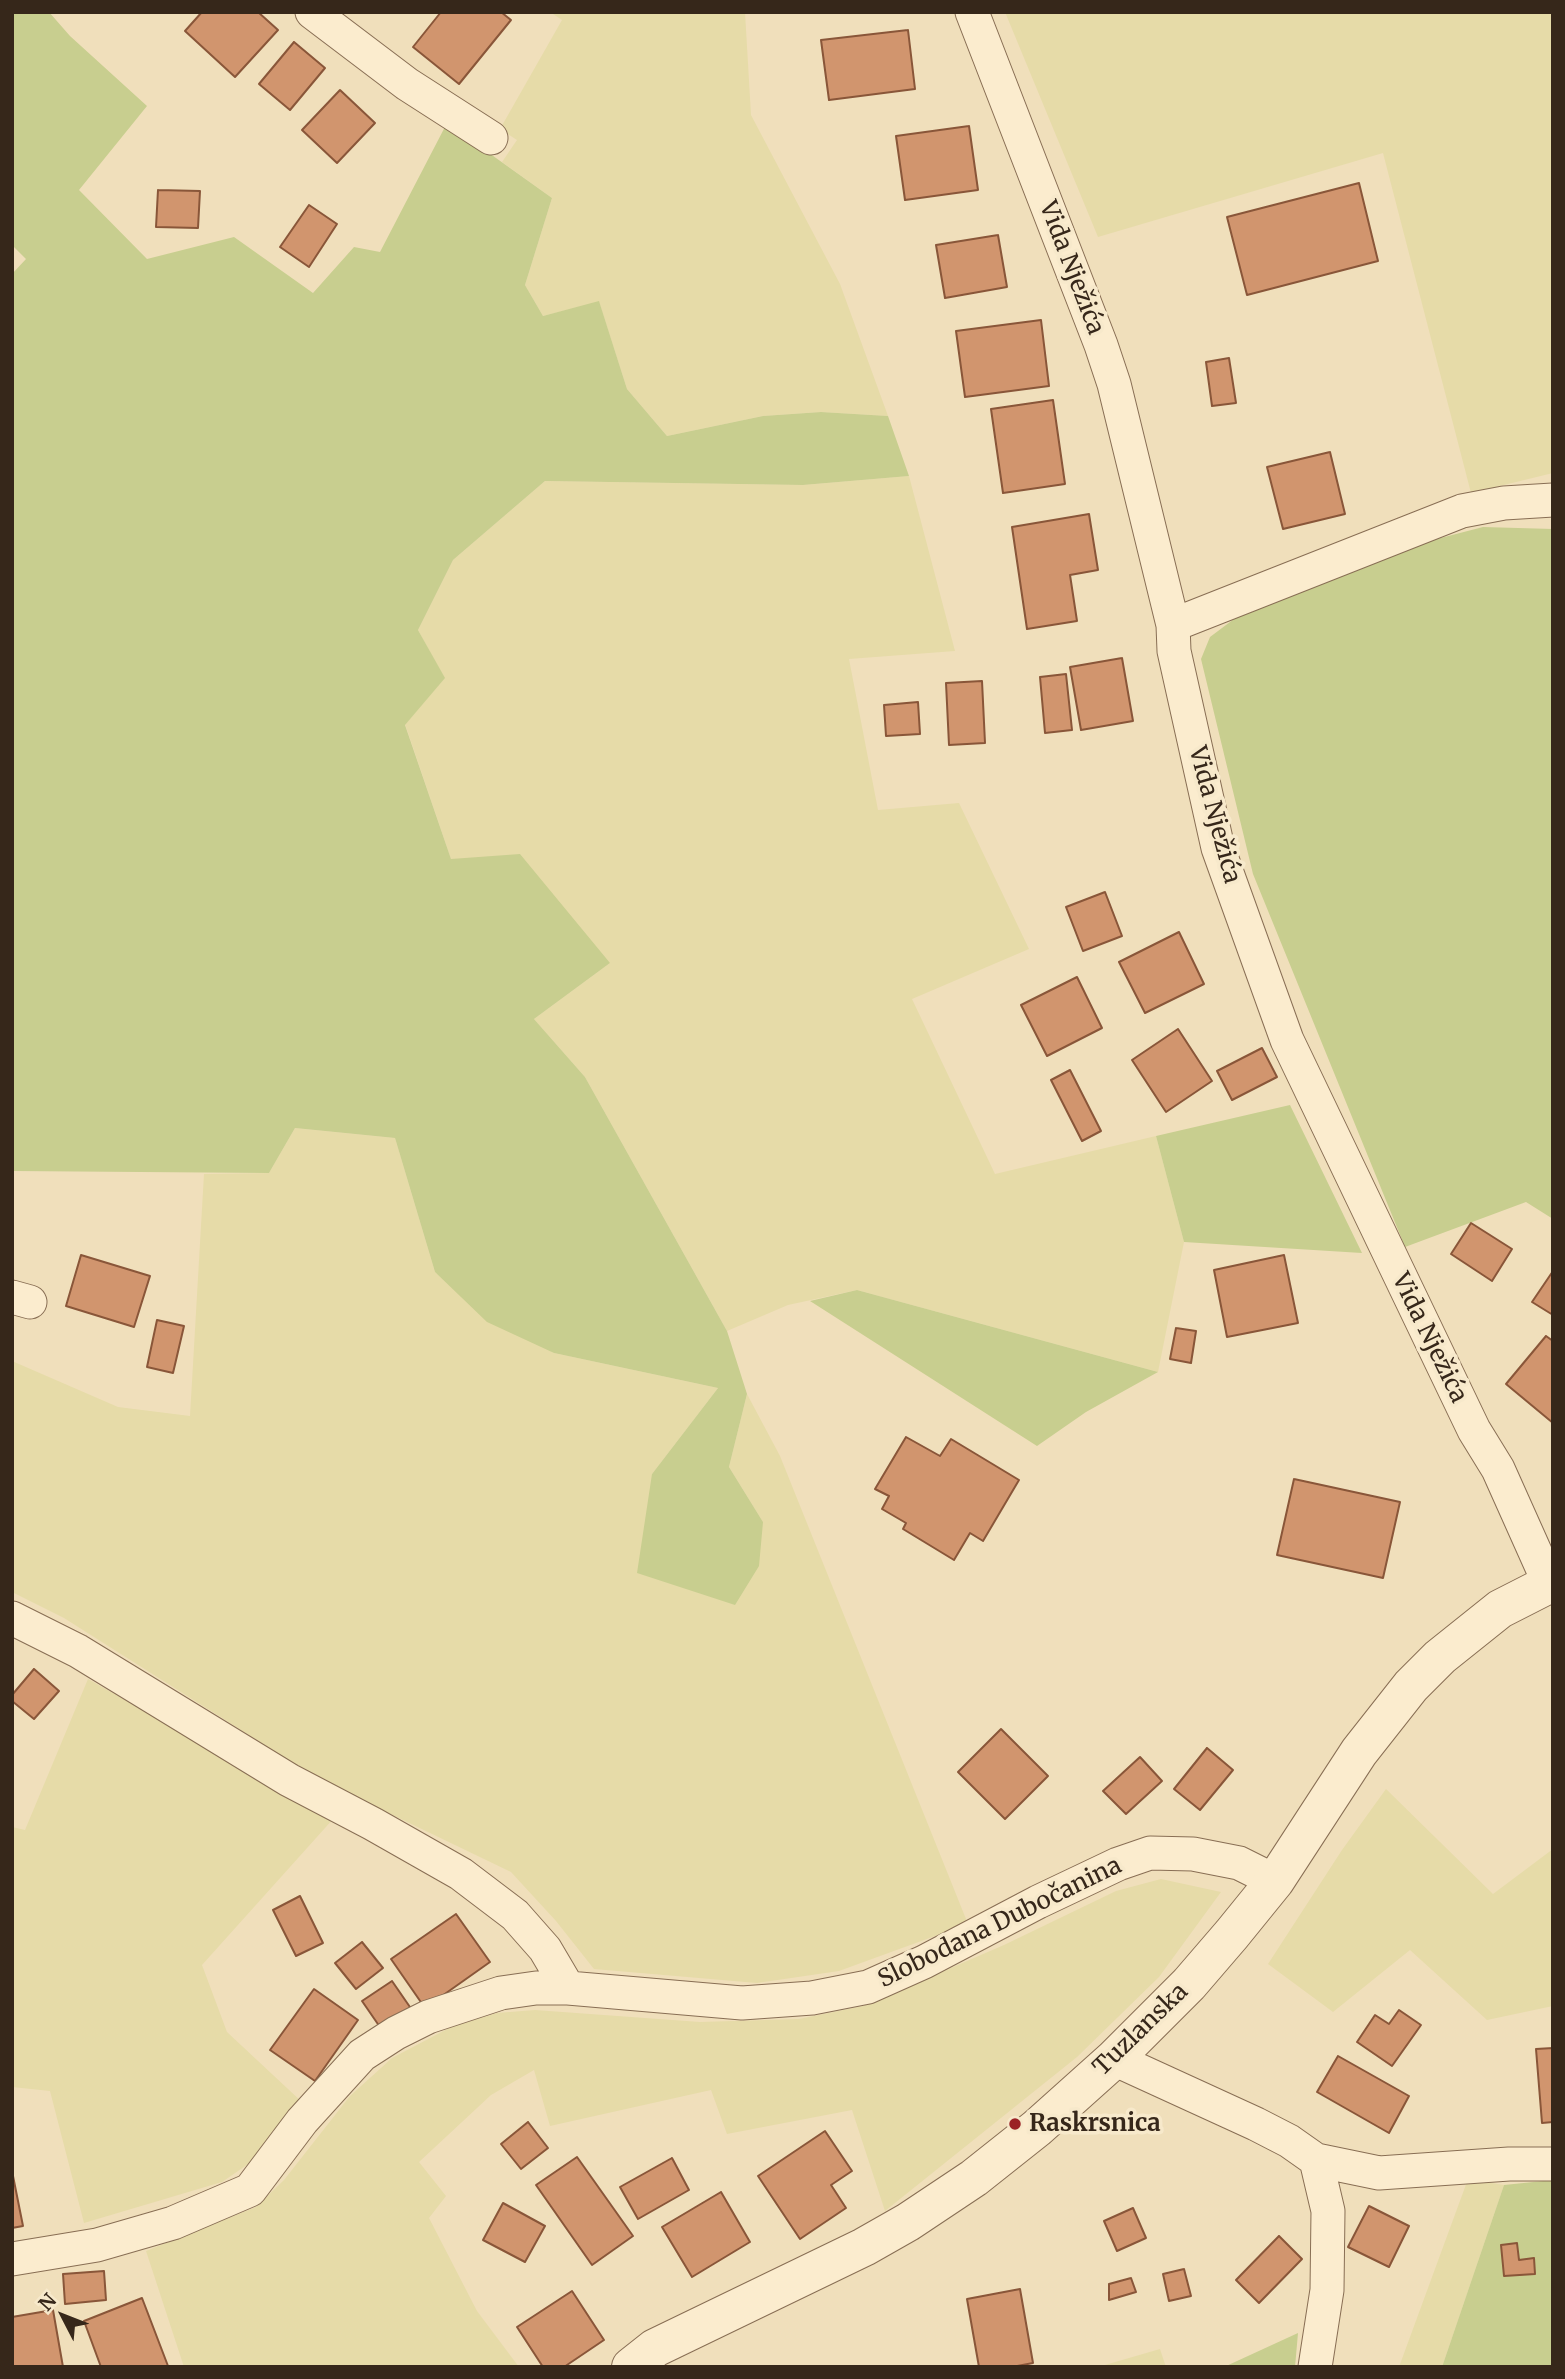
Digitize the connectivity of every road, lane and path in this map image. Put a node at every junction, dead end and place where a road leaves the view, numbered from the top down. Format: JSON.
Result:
{"nodes":[{"id":1,"x":312,"y":12,"type":"edge"},
{"id":2,"x":972,"y":12,"type":"edge"},
{"id":3,"x":491,"y":138,"type":"dead end"},
{"id":4,"x":1553,"y":500,"type":"edge"},
{"id":5,"x":1173,"y":625,"type":"junction"},
{"id":6,"x":1551,"y":1583,"type":"edge"},
{"id":7,"x":12,"y":1618,"type":"edge"},
{"id":8,"x":1275,"y":1881,"type":"junction"},
{"id":9,"x":568,"y":1988,"type":"junction"},
{"id":10,"x":1114,"y":2059,"type":"junction"},
{"id":11,"x":1315,"y":2160,"type":"junction"},
{"id":12,"x":1553,"y":2164,"type":"edge"},
{"id":13,"x":12,"y":2259,"type":"edge"},
{"id":14,"x":631,"y":2367,"type":"edge"},
{"id":15,"x":1315,"y":2367,"type":"edge"}],
"edges":[{"from":1,"to":3,"type":"street"},
{"from":2,"to":5,"type":"street","name":"Vida Nježića"},
{"from":4,"to":5,"type":"street"},
{"from":5,"to":6,"type":"street","name":"Vida Nježića"},
{"from":6,"to":8,"type":"street","name":"Tuzlanska"},
{"from":7,"to":9,"type":"street"},
{"from":8,"to":9,"type":"street","name":"Slobodana Dubočanina"},
{"from":8,"to":10,"type":"street","name":"Tuzlanska"},
{"from":9,"to":13,"type":"street","name":"Slobodana Dubočanina"},
{"from":10,"to":11,"type":"street"},
{"from":10,"to":14,"type":"street","name":"Tuzlanska"},
{"from":11,"to":12,"type":"street"},
{"from":11,"to":15,"type":"street"}]}
